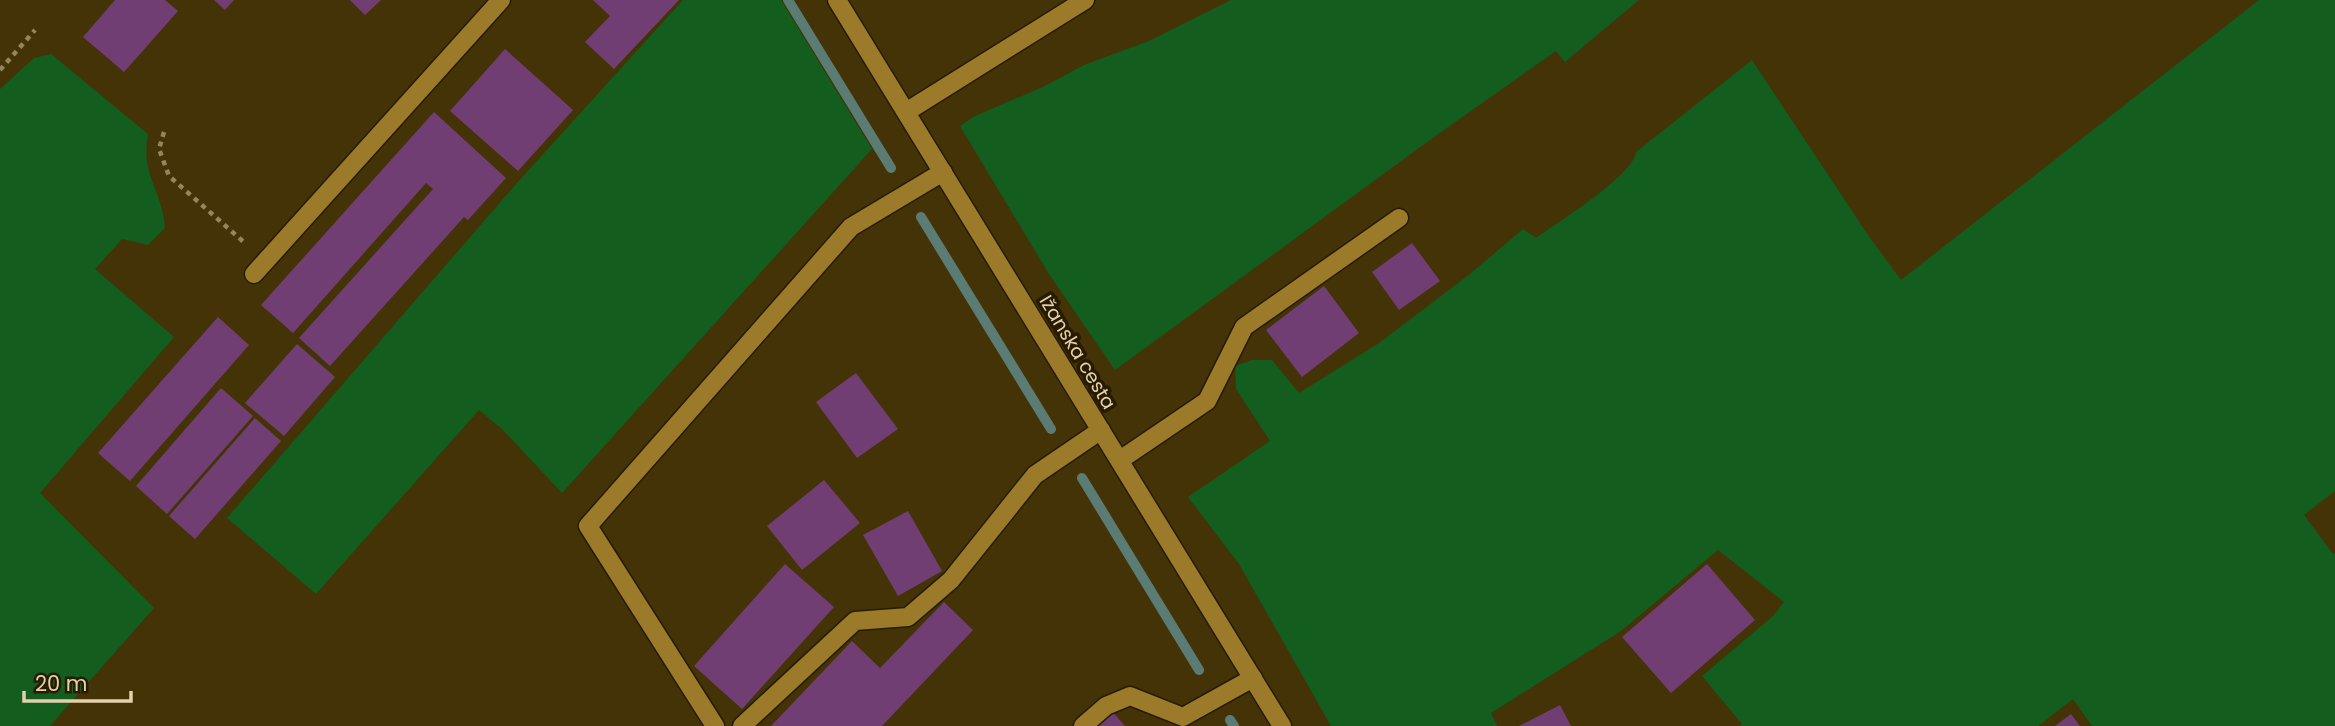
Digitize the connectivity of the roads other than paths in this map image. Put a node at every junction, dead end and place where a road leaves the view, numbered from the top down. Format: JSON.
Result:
{"nodes":[{"id":1,"x":500,"y":0,"type":"edge"},
{"id":2,"x":837,"y":0,"type":"edge"},
{"id":3,"x":1085,"y":0,"type":"edge"},
{"id":4,"x":906,"y":112,"type":"junction"},
{"id":5,"x":943,"y":172,"type":"junction"},
{"id":6,"x":1399,"y":218,"type":"dead end"},
{"id":7,"x":260,"y":268,"type":"road end"},
{"id":8,"x":1101,"y":430,"type":"junction"},
{"id":9,"x":1120,"y":460,"type":"junction"},
{"id":10,"x":1253,"y":678,"type":"junction"},
{"id":11,"x":715,"y":726,"type":"edge"},
{"id":12,"x":742,"y":726,"type":"edge"},
{"id":13,"x":1083,"y":726,"type":"edge"},
{"id":14,"x":1282,"y":726,"type":"edge"}],
"edges":[{"from":1,"to":7,"type":"street"},
{"from":2,"to":4,"type":"street","name":"Ižanska cesta"},
{"from":3,"to":4,"type":"street"},
{"from":4,"to":5,"type":"street","name":"Ižanska cesta"},
{"from":5,"to":8,"type":"street","name":"Ižanska cesta"},
{"from":5,"to":11,"type":"street"},
{"from":6,"to":9,"type":"street"},
{"from":8,"to":9,"type":"street","name":"Ižanska cesta"},
{"from":8,"to":12,"type":"street"},
{"from":9,"to":10,"type":"street","name":"Ižanska cesta"},
{"from":10,"to":13,"type":"street"},
{"from":10,"to":14,"type":"street","name":"Ižanska cesta"}]}
